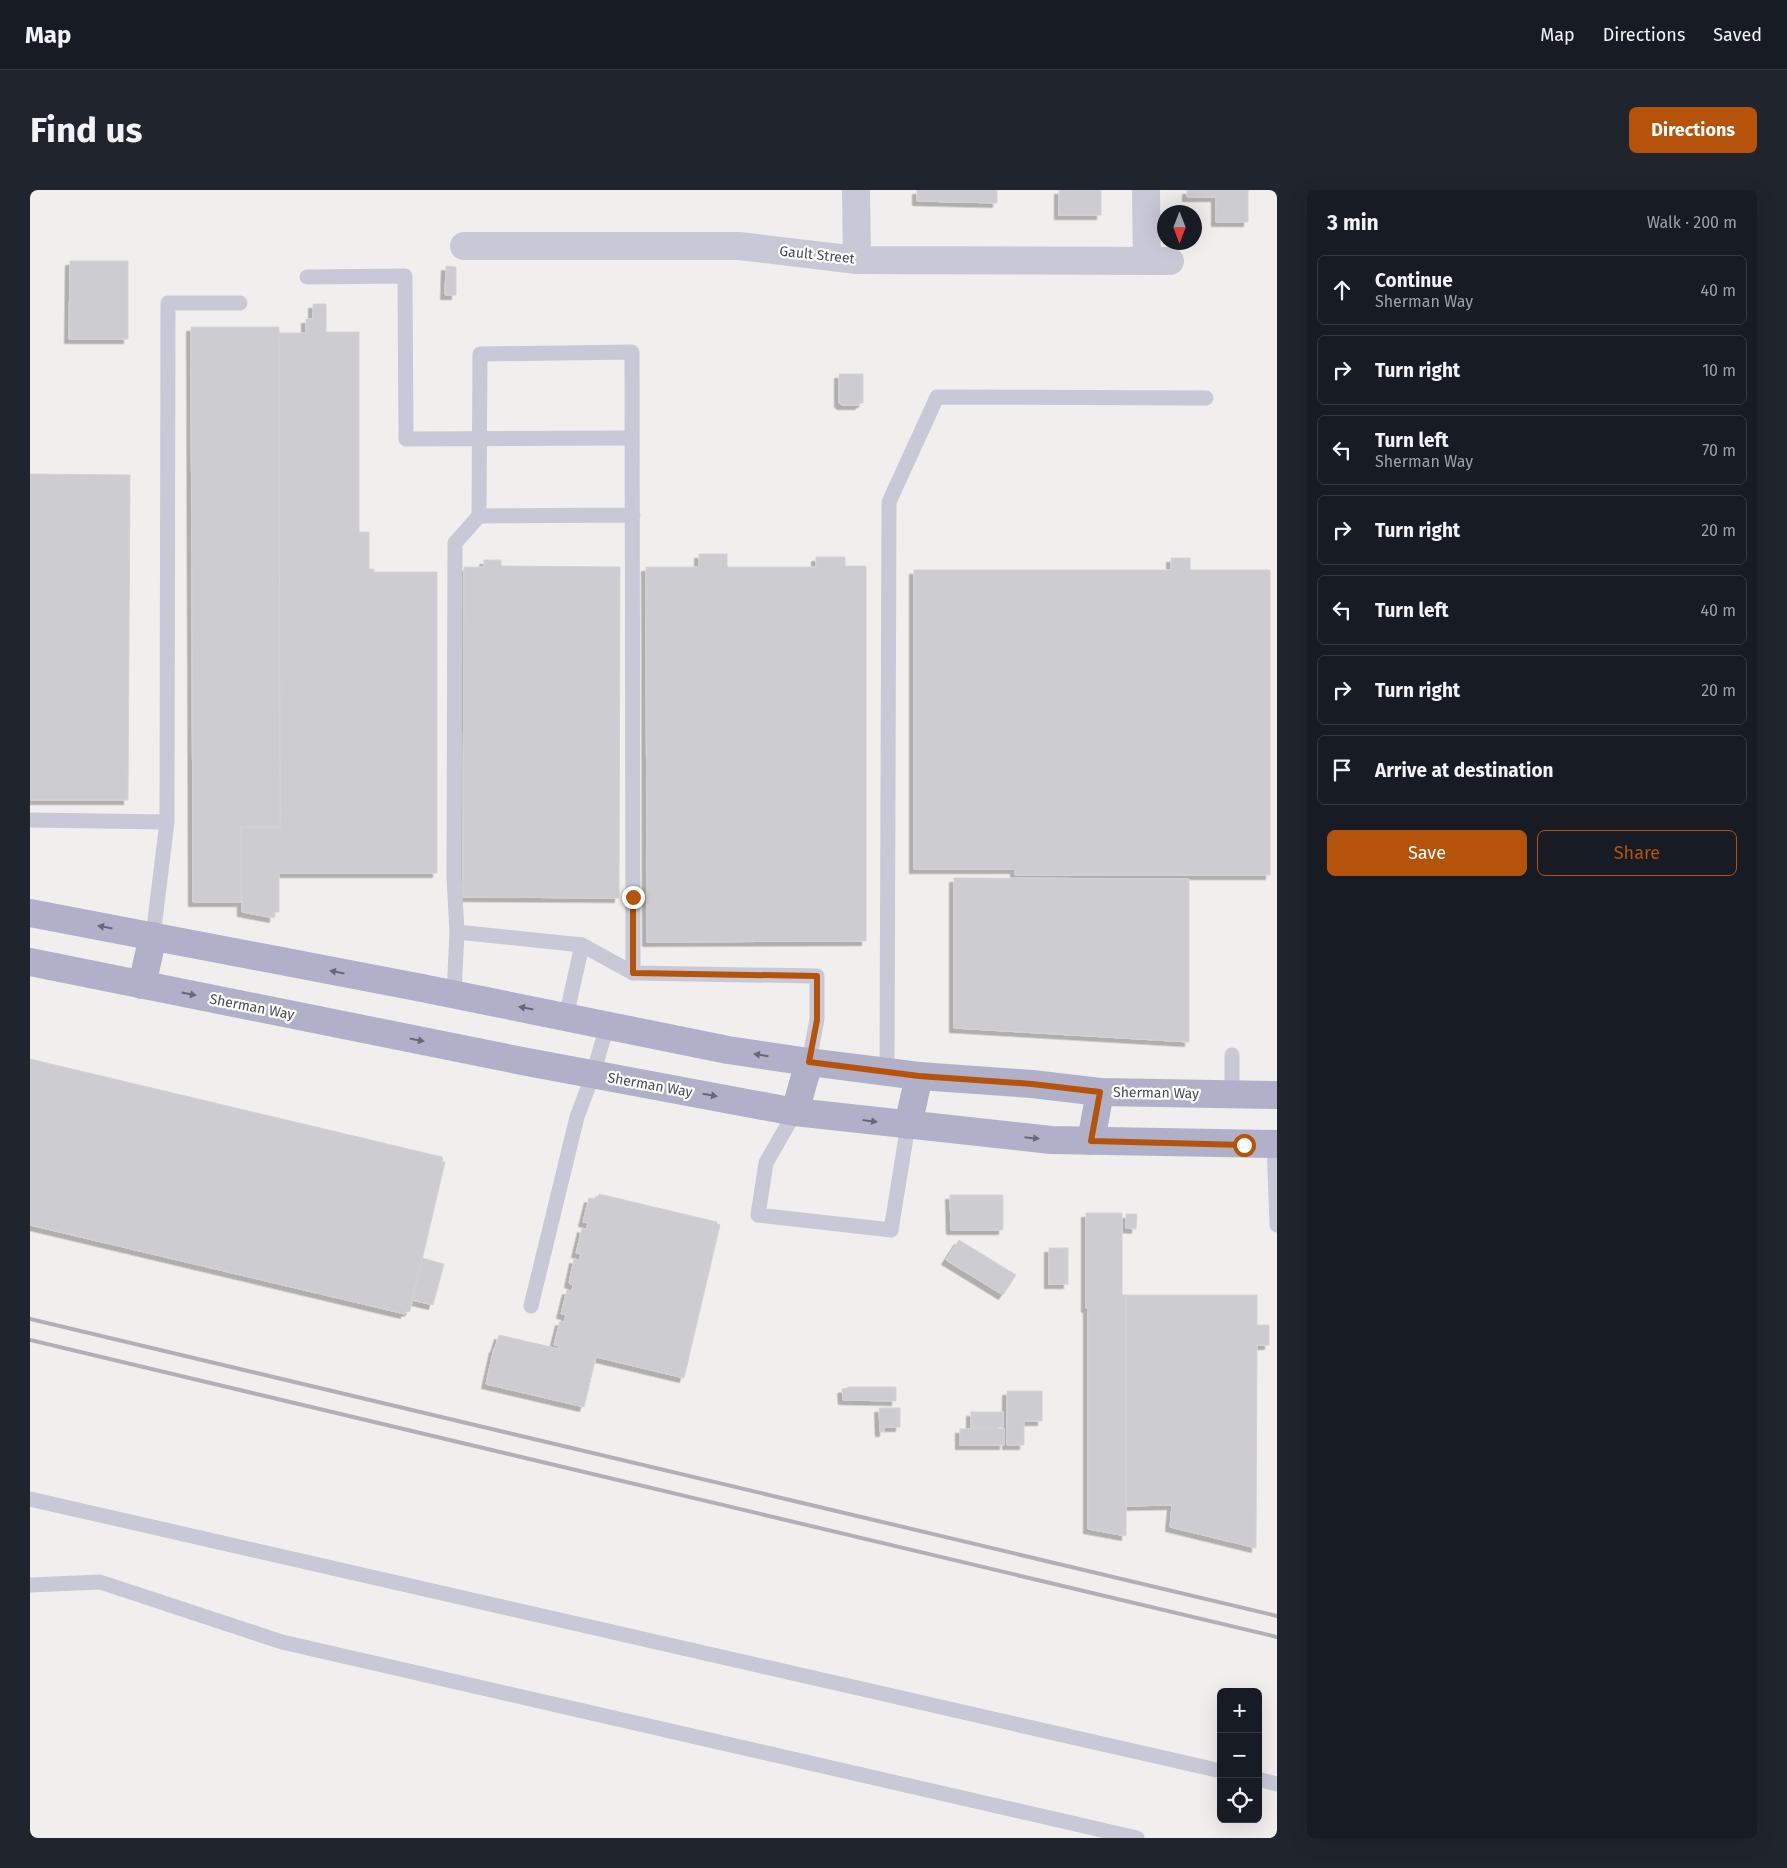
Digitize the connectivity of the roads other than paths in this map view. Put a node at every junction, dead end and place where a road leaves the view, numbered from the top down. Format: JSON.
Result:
{"nodes":[{"id":1,"x":856,"y":190,"type":"edge"},
{"id":2,"x":1146,"y":190,"type":"edge"},
{"id":3,"x":464,"y":246,"type":"dead end"},
{"id":4,"x":857,"y":260,"type":"junction"},
{"id":5,"x":307,"y":277,"type":"dead end"},
{"id":6,"x":240,"y":303,"type":"dead end"},
{"id":7,"x":1206,"y":398,"type":"dead end"},
{"id":8,"x":480,"y":438,"type":"junction"},
{"id":9,"x":631,"y":438,"type":"junction"},
{"id":10,"x":633,"y":515,"type":"junction"},
{"id":11,"x":479,"y":516,"type":"junction"},
{"id":12,"x":30,"y":820,"type":"edge"},
{"id":13,"x":167,"y":822,"type":"junction"},
{"id":14,"x":30,"y":913,"type":"edge"},
{"id":15,"x":457,"y":932,"type":"junction"},
{"id":16,"x":153,"y":936,"type":"junction"},
{"id":17,"x":582,"y":946,"type":"junction"},
{"id":18,"x":30,"y":962,"type":"edge"},
{"id":19,"x":633,"y":973,"type":"junction"},
{"id":20,"x":142,"y":985,"type":"junction"},
{"id":21,"x":454,"y":994,"type":"junction"},
{"id":22,"x":566,"y":1017,"type":"junction"},
{"id":23,"x":607,"y":1026,"type":"junction"},
{"id":24,"x":1232,"y":1055,"type":"dead end"},
{"id":25,"x":809,"y":1062,"type":"junction"},
{"id":26,"x":887,"y":1072,"type":"junction"},
{"id":27,"x":593,"y":1074,"type":"junction"},
{"id":28,"x":919,"y":1076,"type":"junction"},
{"id":29,"x":1100,"y":1092,"type":"junction"},
{"id":30,"x":1232,"y":1094,"type":"junction"},
{"id":31,"x":1277,"y":1095,"type":"edge"},
{"id":32,"x":795,"y":1112,"type":"junction"},
{"id":33,"x":908,"y":1125,"type":"junction"},
{"id":34,"x":1091,"y":1141,"type":"junction"},
{"id":35,"x":1276,"y":1144,"type":"edge"},
{"id":36,"x":1277,"y":1225,"type":"edge"},
{"id":37,"x":531,"y":1306,"type":"dead end"},
{"id":38,"x":30,"y":1499,"type":"edge"},
{"id":39,"x":30,"y":1585,"type":"edge"},
{"id":40,"x":1217,"y":1770,"type":"edge"},
{"id":41,"x":1262,"y":1780,"type":"edge"},
{"id":42,"x":1277,"y":1784,"type":"edge"},
{"id":43,"x":1138,"y":1838,"type":"edge"}],
"edges":[{"from":1,"to":4,"type":"street"},
{"from":2,"to":4,"type":"street","name":"Gault Street"},
{"from":3,"to":4,"type":"street","name":"Gault Street"},
{"from":5,"to":8,"type":"lane"},
{"from":6,"to":13,"type":"lane"},
{"from":7,"to":26,"type":"lane"},
{"from":8,"to":9,"type":"lane"},
{"from":8,"to":9,"type":"lane"},
{"from":8,"to":11,"type":"lane"},
{"from":9,"to":10,"type":"lane"},
{"from":10,"to":11,"type":"lane"},
{"from":10,"to":19,"type":"lane"},
{"from":11,"to":15,"type":"lane"},
{"from":12,"to":13,"type":"lane"},
{"from":13,"to":16,"type":"lane"},
{"from":16,"to":14,"type":"main road","name":"Sherman Way","one_way":true},
{"from":15,"to":17,"type":"lane"},
{"from":15,"to":21,"type":"lane"},
{"from":16,"to":20,"type":"main road"},
{"from":21,"to":16,"type":"main road","name":"Sherman Way","one_way":true},
{"from":17,"to":19,"type":"lane"},
{"from":17,"to":22,"type":"lane"},
{"from":18,"to":20,"type":"main road","name":"Sherman Way"},
{"from":19,"to":25,"type":"lane"},
{"from":20,"to":27,"type":"main road","name":"Sherman Way","one_way":true},
{"from":22,"to":21,"type":"main road","name":"Sherman Way","one_way":true},
{"from":22,"to":23,"type":"main road","name":"Sherman Way"},
{"from":25,"to":23,"type":"main road","name":"Sherman Way","one_way":true},
{"from":23,"to":27,"type":"lane"},
{"from":24,"to":30,"type":"lane"},
{"from":25,"to":26,"type":"main road","name":"Sherman Way"},
{"from":25,"to":32,"type":"main road"},
{"from":26,"to":28,"type":"main road","name":"Sherman Way"},
{"from":27,"to":32,"type":"main road","name":"Sherman Way","one_way":true},
{"from":27,"to":37,"type":"lane"},
{"from":28,"to":29,"type":"main road","name":"Sherman Way"},
{"from":28,"to":33,"type":"main road"},
{"from":29,"to":30,"type":"main road","name":"Sherman Way"},
{"from":29,"to":34,"type":"main road"},
{"from":30,"to":31,"type":"main road","name":"Sherman Way"},
{"from":32,"to":33,"type":"main road","name":"Sherman Way","one_way":true},
{"from":32,"to":33,"type":"lane"},
{"from":33,"to":34,"type":"main road","name":"Sherman Way","one_way":true},
{"from":34,"to":35,"type":"main road","name":"Sherman Way"},
{"from":35,"to":36,"type":"lane"},
{"from":38,"to":40,"type":"lane"},
{"from":39,"to":43,"type":"lane"},
{"from":41,"to":42,"type":"lane"}]}
